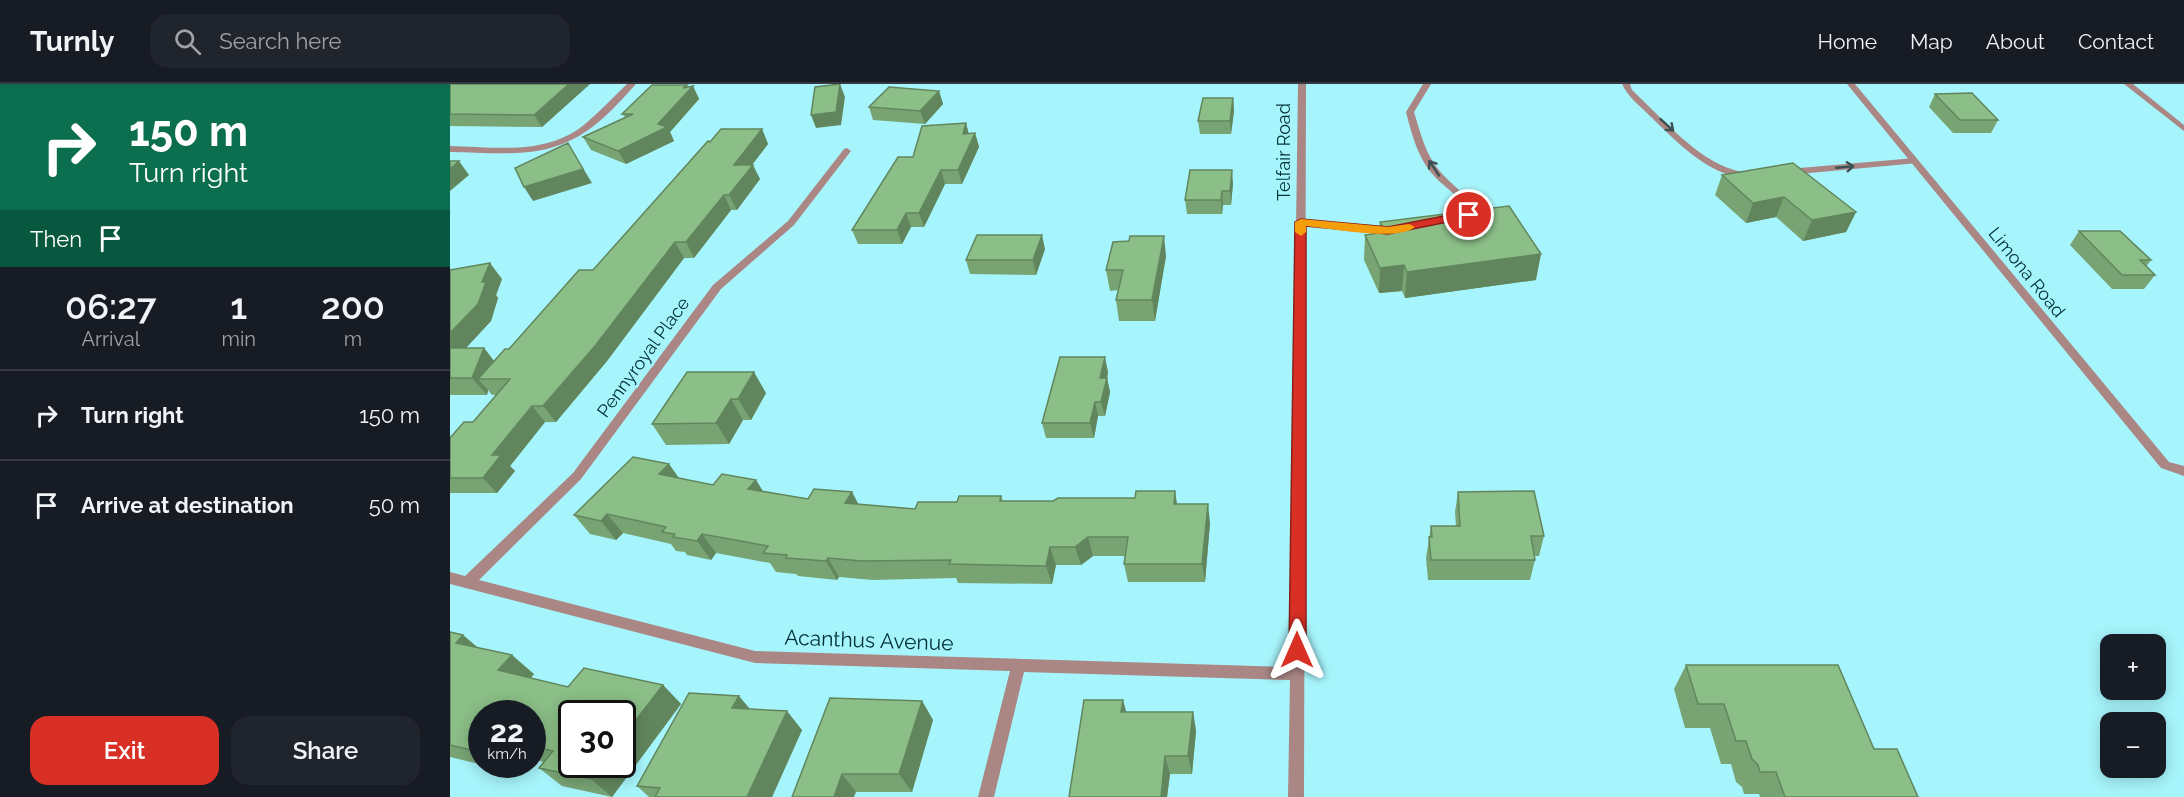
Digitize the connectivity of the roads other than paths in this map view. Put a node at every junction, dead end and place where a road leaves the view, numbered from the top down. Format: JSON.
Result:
{"nodes":[{"id":1,"x":632,"y":84,"type":"edge"},
{"id":2,"x":1302,"y":84,"type":"edge"},
{"id":3,"x":1426,"y":84,"type":"edge"},
{"id":4,"x":1626,"y":84,"type":"edge"},
{"id":5,"x":1851,"y":84,"type":"edge"},
{"id":6,"x":2128,"y":84,"type":"edge"},
{"id":7,"x":2184,"y":129,"type":"edge"},
{"id":8,"x":450,"y":149,"type":"edge"},
{"id":9,"x":847,"y":151,"type":"dead end"},
{"id":10,"x":1915,"y":161,"type":"junction"},
{"id":11,"x":1774,"y":173,"type":"edge"},
{"id":12,"x":1762,"y":174,"type":"edge"},
{"id":13,"x":1452,"y":219,"type":"edge"},
{"id":14,"x":1301,"y":222,"type":"junction"},
{"id":15,"x":1408,"y":228,"type":"edge"},
{"id":16,"x":2184,"y":471,"type":"edge"},
{"id":17,"x":450,"y":578,"type":"edge"},
{"id":18,"x":467,"y":583,"type":"junction"},
{"id":19,"x":1018,"y":667,"type":"junction"},
{"id":20,"x":1297,"y":674,"type":"junction"},
{"id":21,"x":986,"y":797,"type":"edge"},
{"id":22,"x":1296,"y":797,"type":"edge"}],
"edges":[{"from":1,"to":8,"type":"street"},
{"from":2,"to":14,"type":"street","name":"Telfair Road"},
{"from":13,"to":3,"type":"street","one_way":true},
{"from":4,"to":12,"type":"street","one_way":true},
{"from":5,"to":10,"type":"street","name":"Limona Road"},
{"from":6,"to":7,"type":"street"},
{"from":9,"to":18,"type":"street","name":"Pennyroyal Place"},
{"from":11,"to":10,"type":"street","one_way":true},
{"from":10,"to":16,"type":"street","name":"Limona Road"},
{"from":14,"to":15,"type":"street"},
{"from":14,"to":20,"type":"street","name":"Telfair Road"},
{"from":17,"to":18,"type":"street","name":"Acanthus Avenue"},
{"from":18,"to":19,"type":"street","name":"Acanthus Avenue"},
{"from":19,"to":20,"type":"street","name":"Acanthus Avenue"},
{"from":19,"to":21,"type":"street"},
{"from":20,"to":22,"type":"street","name":"Telfair Road"}]}
